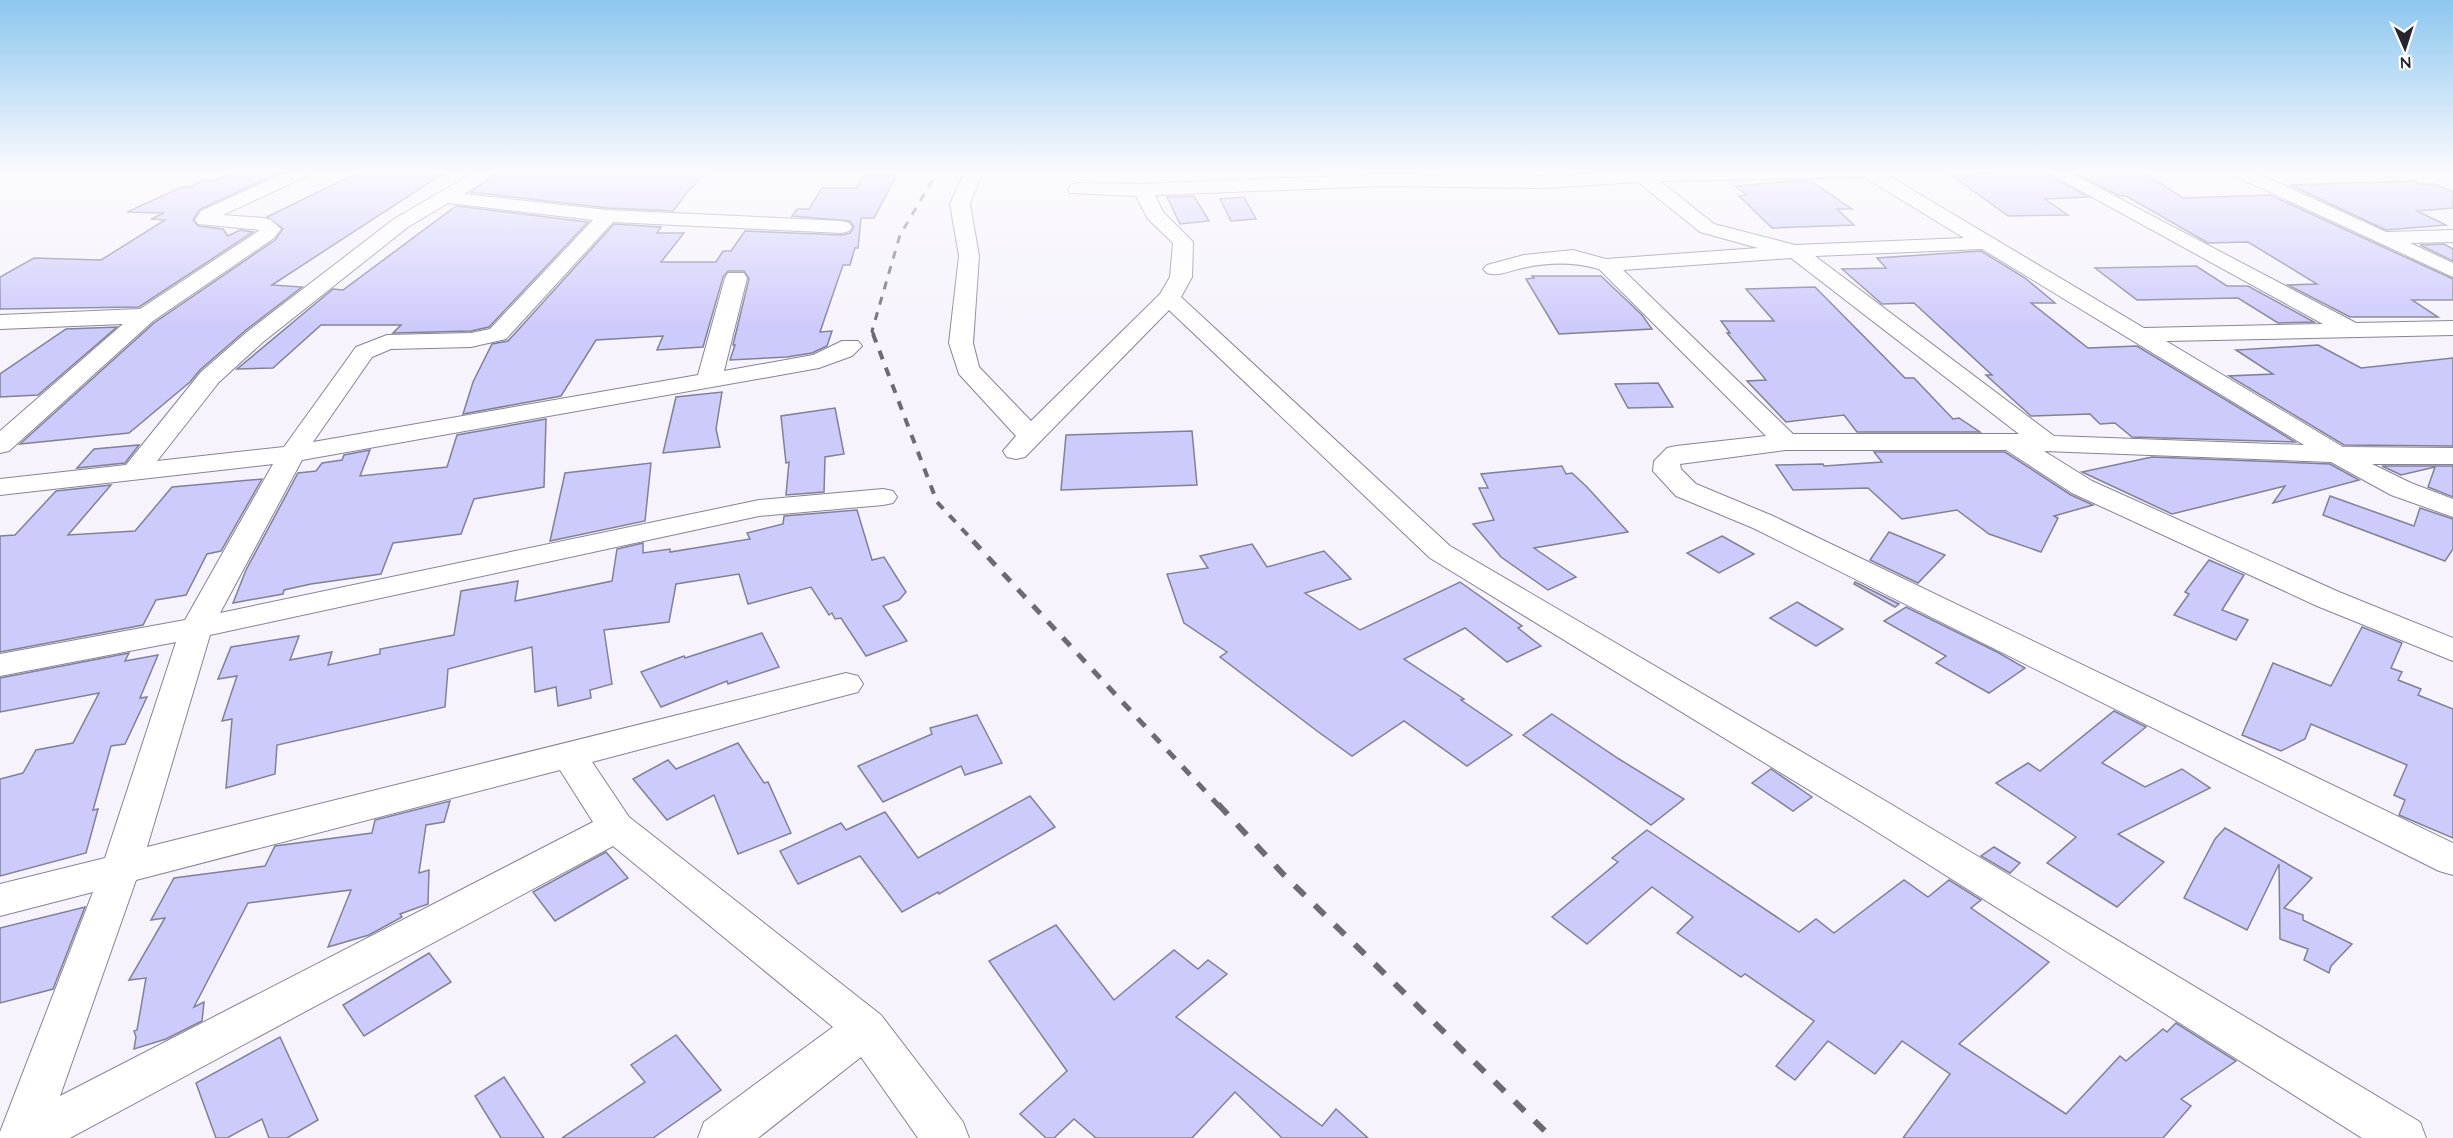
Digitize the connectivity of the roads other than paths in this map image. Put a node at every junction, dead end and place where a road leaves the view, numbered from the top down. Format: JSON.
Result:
{"nodes":[{"id":1,"x":264,"y":224,"type":"edge"},
{"id":2,"x":400,"y":224,"type":"edge"},
{"id":3,"x":600,"y":224,"type":"edge"},
{"id":4,"x":780,"y":224,"type":"edge"},
{"id":5,"x":963,"y":224,"type":"edge"},
{"id":6,"x":1164,"y":224,"type":"edge"},
{"id":7,"x":1702,"y":224,"type":"edge"},
{"id":8,"x":1953,"y":224,"type":"edge"},
{"id":9,"x":2153,"y":224,"type":"edge"},
{"id":10,"x":2350,"y":224,"type":"edge"},
{"id":11,"x":842,"y":227,"type":"dead end"},
{"id":12,"x":2453,"y":236,"type":"edge"},
{"id":13,"x":2379,"y":238,"type":"junction"},
{"id":14,"x":1984,"y":243,"type":"junction"},
{"id":15,"x":1795,"y":251,"type":"junction"},
{"id":16,"x":1606,"y":265,"type":"junction"},
{"id":17,"x":1494,"y":269,"type":"dead end"},
{"id":18,"x":2453,"y":271,"type":"edge"},
{"id":19,"x":736,"y":278,"type":"dead end"},
{"id":20,"x":1168,"y":298,"type":"junction"},
{"id":21,"x":145,"y":316,"type":"junction"},
{"id":22,"x":0,"y":322,"type":"edge"},
{"id":23,"x":2453,"y":328,"type":"edge"},
{"id":24,"x":2351,"y":330,"type":"junction"},
{"id":25,"x":2138,"y":335,"type":"junction"},
{"id":26,"x":850,"y":346,"type":"dead end"},
{"id":27,"x":709,"y":380,"type":"junction"},
{"id":28,"x":11,"y":426,"type":"edge"},
{"id":29,"x":1786,"y":442,"type":"junction"},
{"id":30,"x":2012,"y":442,"type":"junction"},
{"id":31,"x":2047,"y":443,"type":"junction"},
{"id":32,"x":0,"y":445,"type":"edge"},
{"id":33,"x":2334,"y":453,"type":"junction"},
{"id":34,"x":292,"y":454,"type":"junction"},
{"id":35,"x":2453,"y":456,"type":"edge"},
{"id":36,"x":134,"y":472,"type":"junction"},
{"id":37,"x":0,"y":488,"type":"edge"},
{"id":38,"x":883,"y":497,"type":"dead end"},
{"id":39,"x":2453,"y":509,"type":"edge"},
{"id":40,"x":196,"y":628,"type":"junction"},
{"id":41,"x":2453,"y":650,"type":"edge"},
{"id":42,"x":0,"y":665,"type":"edge"},
{"id":43,"x":846,"y":684,"type":"dead end"},
{"id":44,"x":568,"y":754,"type":"junction"},
{"id":45,"x":616,"y":827,"type":"junction"},
{"id":46,"x":2453,"y":860,"type":"edge"},
{"id":47,"x":121,"y":869,"type":"junction"},
{"id":48,"x":0,"y":900,"type":"edge"},
{"id":49,"x":866,"y":1028,"type":"junction"},
{"id":50,"x":23,"y":1138,"type":"edge"},
{"id":51,"x":721,"y":1138,"type":"edge"},
{"id":52,"x":946,"y":1138,"type":"edge"},
{"id":53,"x":2403,"y":1138,"type":"edge"}],
"edges":[{"from":1,"to":21,"type":"street"},
{"from":2,"to":36,"type":"street"},
{"from":3,"to":34,"type":"street"},
{"from":4,"to":11,"type":"street"},
{"from":5,"to":20,"type":"street"},
{"from":6,"to":20,"type":"street"},
{"from":7,"to":15,"type":"street"},
{"from":8,"to":14,"type":"street"},
{"from":9,"to":24,"type":"street"},
{"from":10,"to":13,"type":"street"},
{"from":12,"to":13,"type":"street"},
{"from":13,"to":18,"type":"street"},
{"from":14,"to":15,"type":"street"},
{"from":14,"to":25,"type":"street"},
{"from":15,"to":16,"type":"street"},
{"from":15,"to":31,"type":"street"},
{"from":16,"to":17,"type":"street"},
{"from":16,"to":29,"type":"street"},
{"from":19,"to":27,"type":"street"},
{"from":20,"to":53,"type":"street"},
{"from":21,"to":22,"type":"street"},
{"from":21,"to":28,"type":"street"},
{"from":23,"to":24,"type":"street"},
{"from":24,"to":25,"type":"street"},
{"from":25,"to":33,"type":"street"},
{"from":26,"to":27,"type":"street"},
{"from":27,"to":34,"type":"street"},
{"from":28,"to":32,"type":"street"},
{"from":29,"to":30,"type":"street"},
{"from":29,"to":46,"type":"street"},
{"from":30,"to":31,"type":"street"},
{"from":30,"to":41,"type":"street"},
{"from":31,"to":33,"type":"street"},
{"from":33,"to":35,"type":"street"},
{"from":33,"to":39,"type":"street"},
{"from":34,"to":36,"type":"street"},
{"from":34,"to":40,"type":"street"},
{"from":36,"to":37,"type":"street"},
{"from":38,"to":40,"type":"street"},
{"from":40,"to":42,"type":"street"},
{"from":40,"to":47,"type":"street"},
{"from":43,"to":44,"type":"street"},
{"from":44,"to":45,"type":"street"},
{"from":44,"to":47,"type":"street"},
{"from":45,"to":49,"type":"street"},
{"from":45,"to":50,"type":"street"},
{"from":47,"to":48,"type":"street"},
{"from":47,"to":50,"type":"street"},
{"from":49,"to":51,"type":"street"},
{"from":49,"to":52,"type":"street"}]}
